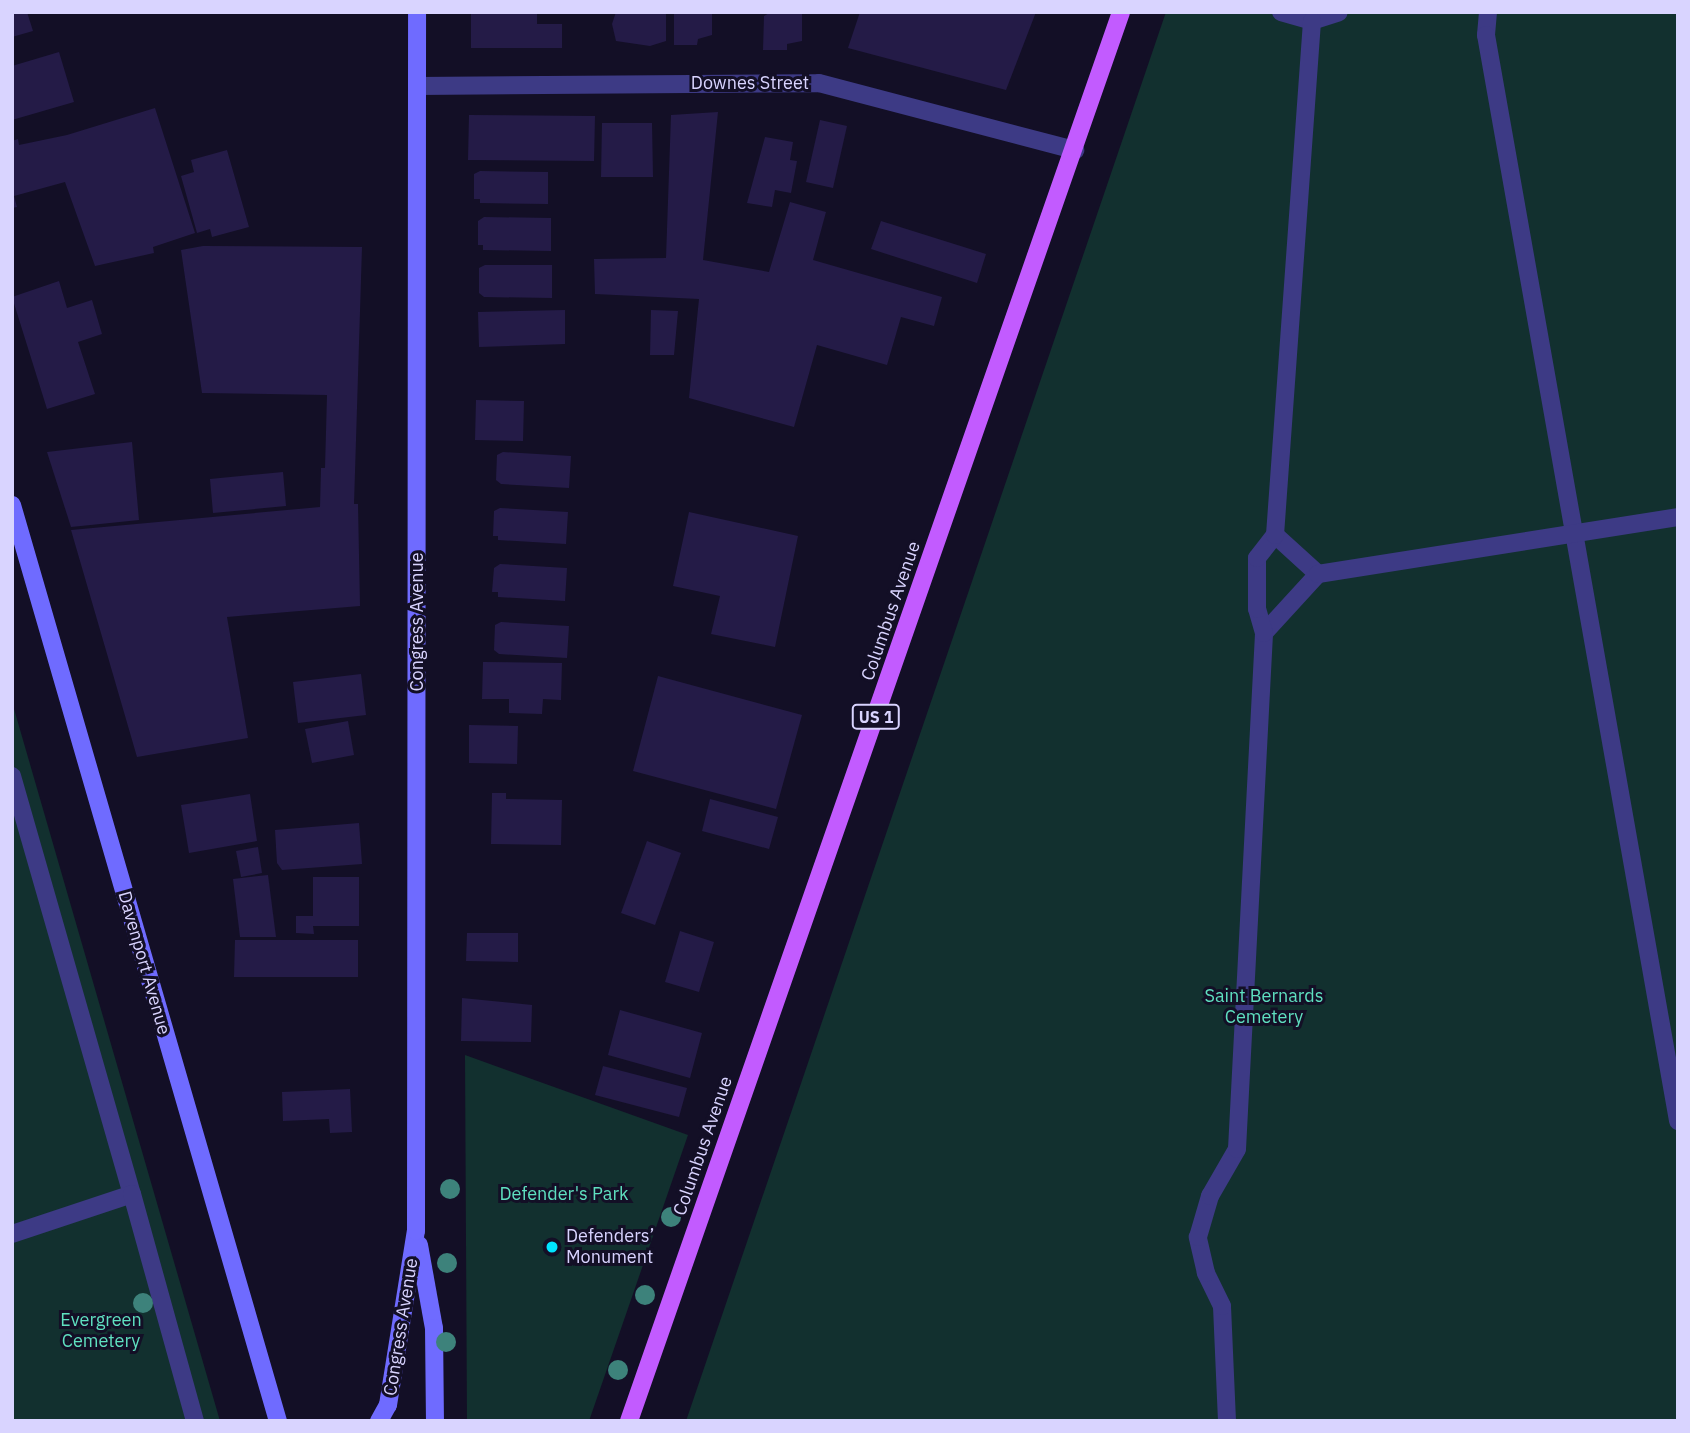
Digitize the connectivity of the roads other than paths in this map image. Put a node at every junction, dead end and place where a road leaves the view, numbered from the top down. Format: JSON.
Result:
{"nodes":[{"id":1,"x":417,"y":12,"type":"edge"},
{"id":2,"x":1121,"y":12,"type":"edge"},
{"id":3,"x":1281,"y":12,"type":"edge"},
{"id":4,"x":1339,"y":12,"type":"edge"},
{"id":5,"x":1488,"y":12,"type":"edge"},
{"id":6,"x":1312,"y":21,"type":"junction"},
{"id":7,"x":417,"y":86,"type":"junction"},
{"id":8,"x":1075,"y":150,"type":"junction"},
{"id":9,"x":12,"y":505,"type":"edge"},
{"id":10,"x":1678,"y":517,"type":"edge"},
{"id":11,"x":1574,"y":531,"type":"junction"},
{"id":12,"x":1275,"y":535,"type":"junction"},
{"id":13,"x":1318,"y":574,"type":"junction"},
{"id":14,"x":1264,"y":632,"type":"junction"},
{"id":15,"x":12,"y":776,"type":"edge"},
{"id":16,"x":1678,"y":1121,"type":"edge"},
{"id":17,"x":132,"y":1194,"type":"junction"},
{"id":18,"x":416,"y":1231,"type":"junction"},
{"id":19,"x":12,"y":1234,"type":"edge"},
{"id":20,"x":195,"y":1421,"type":"edge"},
{"id":21,"x":278,"y":1421,"type":"edge"},
{"id":22,"x":379,"y":1421,"type":"edge"},
{"id":23,"x":435,"y":1421,"type":"edge"},
{"id":24,"x":629,"y":1421,"type":"edge"},
{"id":25,"x":1227,"y":1421,"type":"edge"}],
"edges":[{"from":1,"to":7,"type":"main road","name":"Congress Avenue"},
{"from":2,"to":8,"type":"main road","name":"Columbus Avenue","number":"US 1"},
{"from":3,"to":6,"type":"street"},
{"from":4,"to":6,"type":"street"},
{"from":5,"to":11,"type":"street"},
{"from":6,"to":12,"type":"street"},
{"from":7,"to":8,"type":"street","name":"Downes Street"},
{"from":7,"to":18,"type":"main road","name":"Congress Avenue"},
{"from":8,"to":24,"type":"main road","name":"Columbus Avenue","number":"US 1"},
{"from":9,"to":21,"type":"main road","name":"Davenport Avenue"},
{"from":10,"to":11,"type":"street"},
{"from":11,"to":13,"type":"street"},
{"from":11,"to":16,"type":"street"},
{"from":12,"to":13,"type":"street"},
{"from":12,"to":14,"type":"street"},
{"from":13,"to":14,"type":"street"},
{"from":14,"to":25,"type":"street"},
{"from":15,"to":17,"type":"street"},
{"from":17,"to":19,"type":"street"},
{"from":17,"to":20,"type":"street"},
{"from":18,"to":22,"type":"main road","name":"Congress Avenue"},
{"from":18,"to":23,"type":"main road","name":"Congress Avenue"}]}
